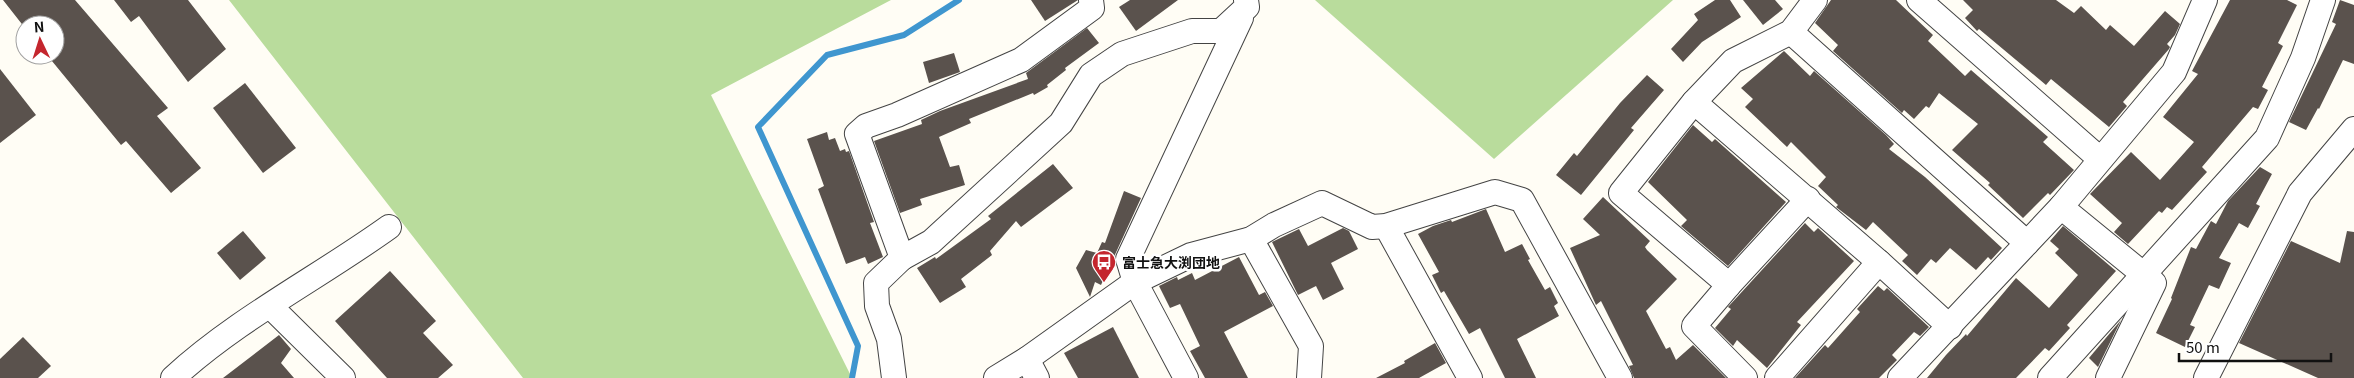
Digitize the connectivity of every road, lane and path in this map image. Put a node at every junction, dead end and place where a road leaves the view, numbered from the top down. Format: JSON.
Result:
{"nodes":[{"id":1,"x":1092,"y":0,"type":"edge"},
{"id":2,"x":1815,"y":0,"type":"edge"},
{"id":3,"x":1919,"y":0,"type":"edge"},
{"id":4,"x":2205,"y":0,"type":"edge"},
{"id":5,"x":2323,"y":0,"type":"edge"},
{"id":6,"x":1249,"y":2,"type":"edge"},
{"id":7,"x":1791,"y":32,"type":"junction"},
{"id":8,"x":1694,"y":102,"type":"junction"},
{"id":9,"x":2354,"y":129,"type":"edge"},
{"id":10,"x":2100,"y":159,"type":"junction"},
{"id":11,"x":1808,"y":199,"type":"junction"},
{"id":12,"x":2061,"y":207,"type":"junction"},
{"id":13,"x":1386,"y":226,"type":"junction"},
{"id":14,"x":390,"y":227,"type":"dead end"},
{"id":15,"x":1251,"y":239,"type":"junction"},
{"id":16,"x":2027,"y":243,"type":"junction"},
{"id":17,"x":902,"y":258,"type":"junction"},
{"id":18,"x":1879,"y":262,"type":"junction"},
{"id":19,"x":2144,"y":274,"type":"junction"},
{"id":20,"x":1135,"y":282,"type":"junction"},
{"id":21,"x":1728,"y":285,"type":"junction"},
{"id":22,"x":270,"y":306,"type":"junction"},
{"id":23,"x":1950,"y":326,"type":"junction"},
{"id":24,"x":1032,"y":368,"type":"edge"},
{"id":25,"x":173,"y":378,"type":"edge"},
{"id":26,"x":343,"y":378,"type":"edge"},
{"id":27,"x":894,"y":378,"type":"edge"},
{"id":28,"x":996,"y":378,"type":"edge"},
{"id":29,"x":1186,"y":378,"type":"edge"},
{"id":30,"x":1310,"y":378,"type":"edge"},
{"id":31,"x":1470,"y":378,"type":"edge"},
{"id":32,"x":1620,"y":378,"type":"edge"},
{"id":33,"x":1745,"y":378,"type":"edge"},
{"id":34,"x":1777,"y":378,"type":"edge"},
{"id":35,"x":1900,"y":378,"type":"edge"},
{"id":36,"x":2050,"y":378,"type":"edge"},
{"id":37,"x":2108,"y":378,"type":"edge"},
{"id":38,"x":2206,"y":378,"type":"edge"}],
"edges":[{"from":1,"to":17,"type":"street"},
{"from":2,"to":7,"type":"street"},
{"from":3,"to":10,"type":"street"},
{"from":4,"to":10,"type":"street"},
{"from":5,"to":19,"type":"street"},
{"from":6,"to":17,"type":"street"},
{"from":6,"to":20,"type":"street"},
{"from":7,"to":8,"type":"street"},
{"from":7,"to":16,"type":"street"},
{"from":8,"to":11,"type":"street"},
{"from":8,"to":21,"type":"street"},
{"from":9,"to":38,"type":"street"},
{"from":10,"to":12,"type":"street"},
{"from":11,"to":18,"type":"street"},
{"from":11,"to":21,"type":"street"},
{"from":12,"to":16,"type":"street"},
{"from":12,"to":19,"type":"street"},
{"from":13,"to":15,"type":"street"},
{"from":13,"to":31,"type":"street"},
{"from":13,"to":32,"type":"street"},
{"from":14,"to":22,"type":"street"},
{"from":15,"to":20,"type":"street"},
{"from":15,"to":30,"type":"street"},
{"from":16,"to":23,"type":"street"},
{"from":17,"to":27,"type":"street"},
{"from":18,"to":23,"type":"street"},
{"from":18,"to":34,"type":"street"},
{"from":19,"to":36,"type":"street"},
{"from":19,"to":37,"type":"street"},
{"from":20,"to":24,"type":"street"},
{"from":20,"to":29,"type":"street"},
{"from":21,"to":33,"type":"street"},
{"from":22,"to":25,"type":"street"},
{"from":22,"to":26,"type":"street"},
{"from":23,"to":35,"type":"street"},
{"from":24,"to":28,"type":"street"}]}
